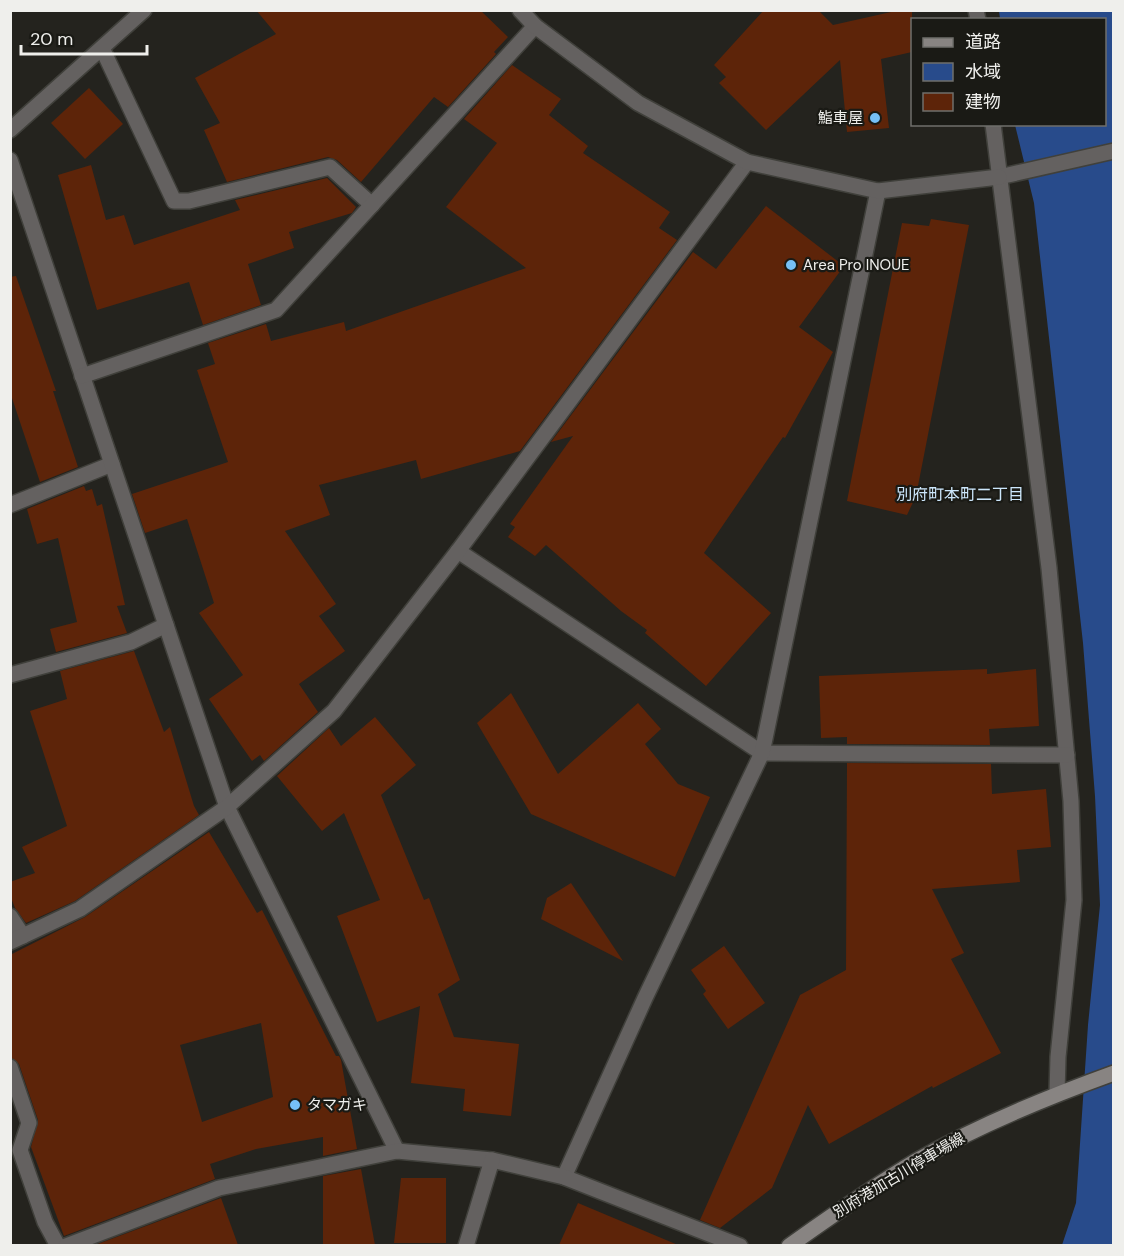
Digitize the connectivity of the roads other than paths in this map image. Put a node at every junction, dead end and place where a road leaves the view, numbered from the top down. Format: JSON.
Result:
{"nodes":[{"id":1,"x":144,"y":10,"type":"edge"},
{"id":2,"x":520,"y":10,"type":"edge"},
{"id":3,"x":535,"y":26,"type":"junction"},
{"id":4,"x":102,"y":48,"type":"junction"},
{"id":5,"x":993,"y":126,"type":"edge"},
{"id":6,"x":10,"y":130,"type":"edge"},
{"id":7,"x":1113,"y":151,"type":"edge"},
{"id":8,"x":10,"y":160,"type":"edge"},
{"id":9,"x":747,"y":162,"type":"junction"},
{"id":10,"x":999,"y":177,"type":"junction"},
{"id":11,"x":878,"y":191,"type":"junction"},
{"id":12,"x":372,"y":205,"type":"junction"},
{"id":13,"x":82,"y":376,"type":"junction"},
{"id":14,"x":112,"y":464,"type":"junction"},
{"id":15,"x":10,"y":505,"type":"edge"},
{"id":16,"x":458,"y":551,"type":"junction"},
{"id":17,"x":166,"y":625,"type":"junction"},
{"id":18,"x":10,"y":675,"type":"edge"},
{"id":19,"x":762,"y":753,"type":"junction"},
{"id":20,"x":1067,"y":755,"type":"junction"},
{"id":21,"x":227,"y":807,"type":"junction"},
{"id":22,"x":10,"y":916,"type":"edge"},
{"id":23,"x":16,"y":939,"type":"edge"},
{"id":24,"x":10,"y":1067,"type":"edge"},
{"id":25,"x":1113,"y":1073,"type":"edge"},
{"id":26,"x":1058,"y":1093,"type":"junction"},
{"id":27,"x":398,"y":1151,"type":"junction"},
{"id":28,"x":492,"y":1160,"type":"junction"},
{"id":29,"x":564,"y":1177,"type":"junction"},
{"id":30,"x":58,"y":1245,"type":"edge"},
{"id":31,"x":66,"y":1245,"type":"edge"},
{"id":32,"x":466,"y":1245,"type":"edge"},
{"id":33,"x":740,"y":1245,"type":"edge"},
{"id":34,"x":789,"y":1245,"type":"edge"}],
"edges":[{"from":1,"to":4,"type":"street"},
{"from":2,"to":3,"type":"street"},
{"from":3,"to":9,"type":"street"},
{"from":3,"to":12,"type":"street"},
{"from":4,"to":6,"type":"street"},
{"from":4,"to":12,"type":"street"},
{"from":5,"to":10,"type":"street"},
{"from":7,"to":10,"type":"street"},
{"from":8,"to":13,"type":"street"},
{"from":9,"to":11,"type":"street"},
{"from":9,"to":16,"type":"street"},
{"from":10,"to":11,"type":"street"},
{"from":10,"to":20,"type":"street"},
{"from":11,"to":19,"type":"street"},
{"from":12,"to":13,"type":"street"},
{"from":13,"to":14,"type":"street"},
{"from":14,"to":15,"type":"street"},
{"from":14,"to":17,"type":"street"},
{"from":16,"to":19,"type":"street"},
{"from":16,"to":21,"type":"street"},
{"from":17,"to":18,"type":"street"},
{"from":17,"to":21,"type":"street"},
{"from":19,"to":20,"type":"street"},
{"from":19,"to":29,"type":"street"},
{"from":20,"to":26,"type":"street"},
{"from":21,"to":23,"type":"street"},
{"from":21,"to":27,"type":"street"},
{"from":22,"to":23,"type":"street"},
{"from":24,"to":30,"type":"street"},
{"from":25,"to":26,"type":"main road","name":"別府港加古川停車場線"},
{"from":26,"to":34,"type":"main road","name":"別府港加古川停車場線"},
{"from":27,"to":28,"type":"street"},
{"from":27,"to":31,"type":"street"},
{"from":28,"to":29,"type":"street"},
{"from":28,"to":32,"type":"street"},
{"from":29,"to":33,"type":"street"}]}
